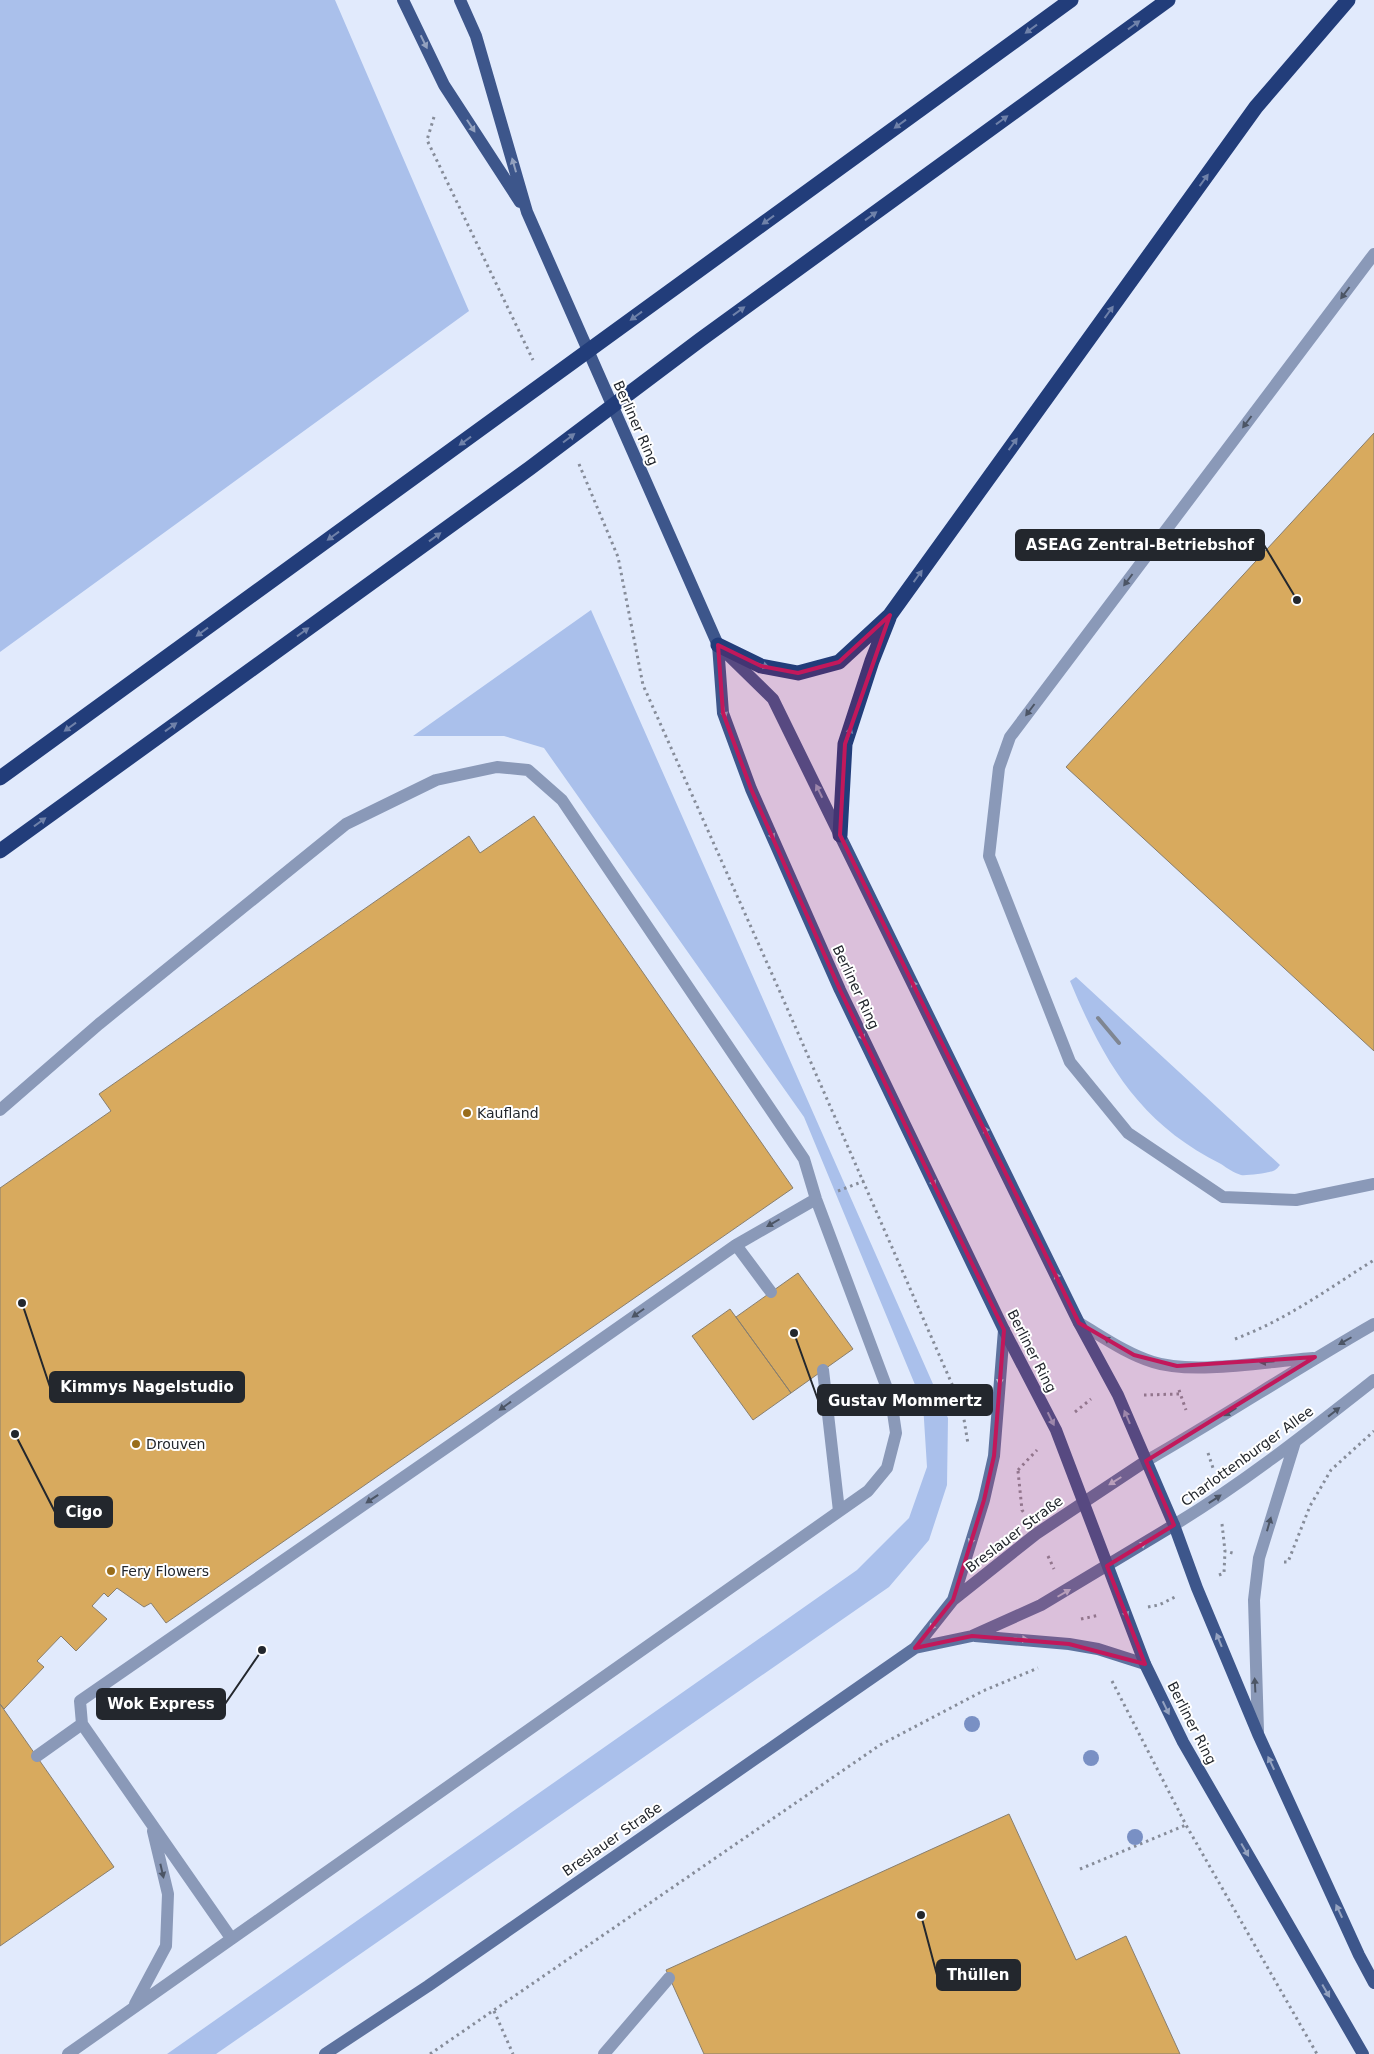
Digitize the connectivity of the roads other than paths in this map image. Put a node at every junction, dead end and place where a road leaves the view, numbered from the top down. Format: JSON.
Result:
{"nodes":[{"id":1,"x":403,"y":0,"type":"edge"},
{"id":2,"x":460,"y":0,"type":"edge"},
{"id":3,"x":1070,"y":0,"type":"edge"},
{"id":4,"x":1168,"y":0,"type":"edge"},
{"id":5,"x":1348,"y":0,"type":"edge"},
{"id":6,"x":527,"y":212,"type":"junction"},
{"id":7,"x":1374,"y":254,"type":"edge"},
{"id":8,"x":890,"y":615,"type":"junction"},
{"id":9,"x":718,"y":645,"type":"junction"},
{"id":10,"x":0,"y":778,"type":"edge"},
{"id":11,"x":840,"y":834,"type":"junction"},
{"id":12,"x":0,"y":850,"type":"edge"},
{"id":13,"x":0,"y":1110,"type":"edge"},
{"id":14,"x":1374,"y":1184,"type":"edge"},
{"id":15,"x":816,"y":1199,"type":"junction"},
{"id":16,"x":736,"y":1245,"type":"junction"},
{"id":17,"x":770,"y":1292,"type":"dead end"},
{"id":18,"x":1079,"y":1323,"type":"junction"},
{"id":19,"x":1374,"y":1324,"type":"edge"},
{"id":20,"x":1004,"y":1330,"type":"junction"},
{"id":21,"x":1315,"y":1358,"type":"junction"},
{"id":22,"x":823,"y":1370,"type":"dead end"},
{"id":23,"x":1374,"y":1380,"type":"edge"},
{"id":24,"x":1295,"y":1442,"type":"junction"},
{"id":25,"x":1146,"y":1462,"type":"junction"},
{"id":26,"x":1084,"y":1501,"type":"junction"},
{"id":27,"x":839,"y":1511,"type":"junction"},
{"id":28,"x":1174,"y":1525,"type":"junction"},
{"id":29,"x":1107,"y":1566,"type":"junction"},
{"id":30,"x":953,"y":1600,"type":"junction"},
{"id":31,"x":972,"y":1636,"type":"junction"},
{"id":32,"x":915,"y":1648,"type":"junction"},
{"id":33,"x":1145,"y":1664,"type":"junction"},
{"id":34,"x":82,"y":1724,"type":"junction"},
{"id":35,"x":1258,"y":1734,"type":"junction"},
{"id":36,"x":37,"y":1756,"type":"dead end"},
{"id":37,"x":151,"y":1823,"type":"junction"},
{"id":38,"x":231,"y":1938,"type":"junction"},
{"id":39,"x":669,"y":1978,"type":"dead end"},
{"id":40,"x":1374,"y":1983,"type":"edge"},
{"id":41,"x":134,"y":2007,"type":"junction"},
{"id":42,"x":68,"y":2054,"type":"edge"},
{"id":43,"x":325,"y":2054,"type":"edge"},
{"id":44,"x":604,"y":2054,"type":"edge"},
{"id":45,"x":1363,"y":2054,"type":"edge"}],
"edges":[{"from":1,"to":6,"type":"main road","name":"Berliner Ring","one_way":true},
{"from":6,"to":2,"type":"main road","name":"Berliner Ring","one_way":true},
{"from":3,"to":10,"type":"highway","one_way":true},
{"from":12,"to":4,"type":"highway","one_way":true},
{"from":8,"to":5,"type":"highway","one_way":true},
{"from":6,"to":9,"type":"main road","name":"Berliner Ring"},
{"from":7,"to":14,"type":"street","one_way":true},
{"from":9,"to":8,"type":"highway","one_way":true},
{"from":11,"to":8,"type":"highway","one_way":true},
{"from":11,"to":9,"type":"main road","name":"Berliner Ring","one_way":true},
{"from":9,"to":20,"type":"main road","name":"Berliner Ring","one_way":true},
{"from":18,"to":11,"type":"main road","name":"Berliner Ring","one_way":true},
{"from":13,"to":15,"type":"street"},
{"from":15,"to":16,"type":"street","one_way":true},
{"from":15,"to":27,"type":"street"},
{"from":16,"to":17,"type":"street"},
{"from":16,"to":34,"type":"street","one_way":true},
{"from":21,"to":18,"type":"street","one_way":true},
{"from":25,"to":18,"type":"main road","name":"Berliner Ring","one_way":true},
{"from":19,"to":21,"type":"street","one_way":true},
{"from":20,"to":26,"type":"main road","name":"Berliner Ring","one_way":true},
{"from":20,"to":30,"type":"main road","one_way":true},
{"from":21,"to":25,"type":"street","one_way":true},
{"from":22,"to":27,"type":"street"},
{"from":24,"to":23,"type":"street","name":"Charlottenburger Allee","one_way":true},
{"from":28,"to":24,"type":"street","name":"Charlottenburger Allee","one_way":true},
{"from":35,"to":24,"type":"street","one_way":true},
{"from":25,"to":26,"type":"main road","name":"Breslauer Straße","one_way":true},
{"from":25,"to":28,"type":"main road","name":"Berliner Ring"},
{"from":26,"to":29,"type":"main road","name":"Berliner Ring"},
{"from":26,"to":30,"type":"main road","name":"Breslauer Straße"},
{"from":27,"to":38,"type":"street"},
{"from":29,"to":28,"type":"main road","name":"Charlottenburger Allee","one_way":true},
{"from":35,"to":28,"type":"main road","name":"Berliner Ring","one_way":true},
{"from":31,"to":29,"type":"main road","name":"Breslauer Straße","one_way":true},
{"from":29,"to":33,"type":"main road","name":"Berliner Ring","one_way":true},
{"from":30,"to":32,"type":"main road","name":"Breslauer Straße","one_way":true},
{"from":31,"to":32,"type":"main road","name":"Breslauer Straße"},
{"from":31,"to":33,"type":"main road","one_way":true},
{"from":32,"to":43,"type":"main road","name":"Breslauer Straße"},
{"from":33,"to":45,"type":"main road","name":"Berliner Ring","one_way":true},
{"from":34,"to":36,"type":"street"},
{"from":34,"to":37,"type":"street"},
{"from":40,"to":35,"type":"main road","name":"Berliner Ring","one_way":true},
{"from":37,"to":38,"type":"street"},
{"from":37,"to":41,"type":"street","one_way":true},
{"from":38,"to":41,"type":"street"},
{"from":39,"to":44,"type":"street"},
{"from":41,"to":42,"type":"street"}]}
